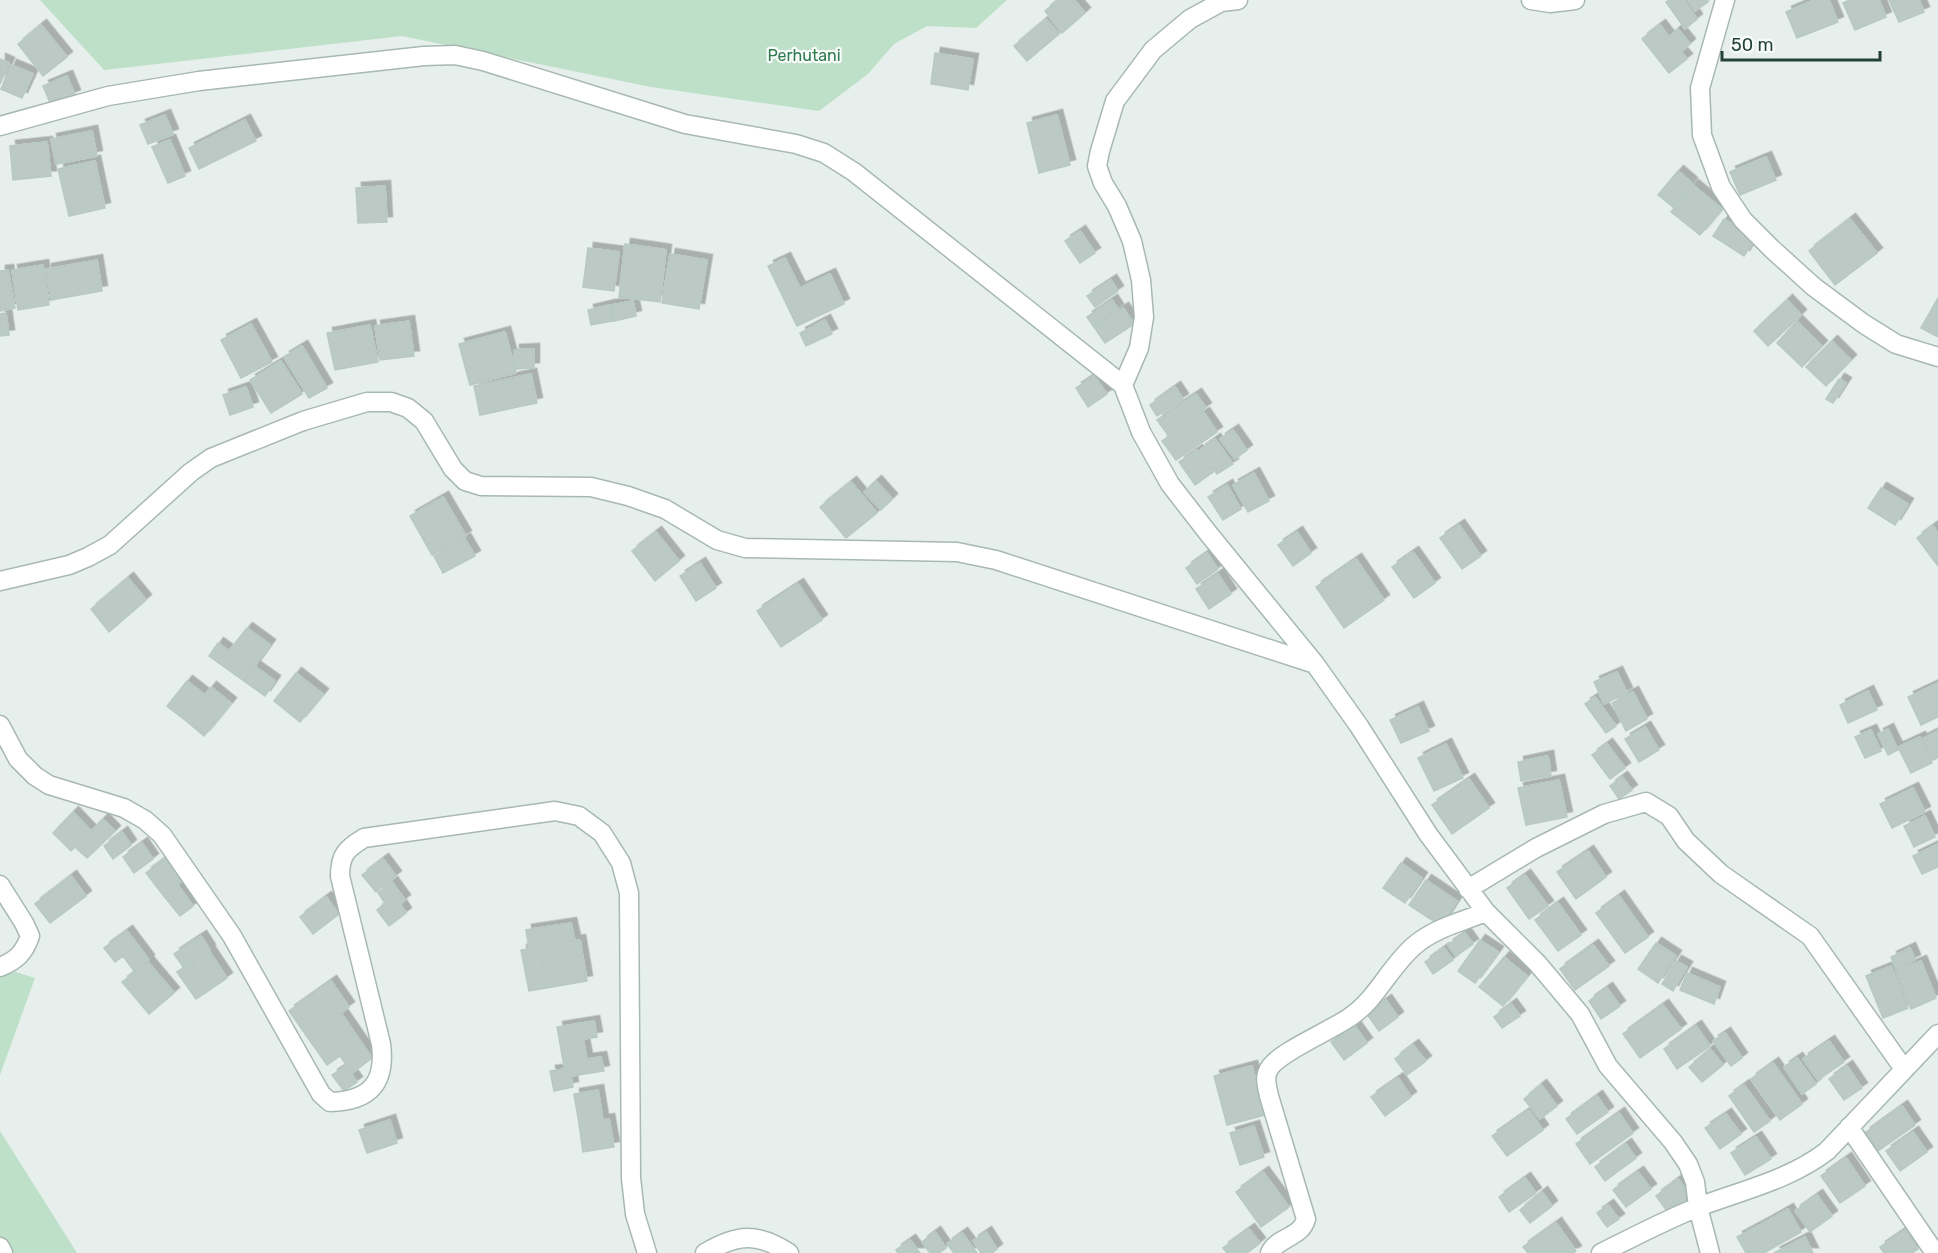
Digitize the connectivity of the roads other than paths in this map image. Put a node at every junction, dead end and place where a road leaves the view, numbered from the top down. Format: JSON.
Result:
{"nodes":[{"id":1,"x":1238,"y":0,"type":"edge"},
{"id":2,"x":1531,"y":0,"type":"edge"},
{"id":3,"x":1575,"y":0,"type":"edge"},
{"id":4,"x":1725,"y":0,"type":"edge"},
{"id":5,"x":0,"y":126,"type":"edge"},
{"id":6,"x":1938,"y":357,"type":"edge"},
{"id":7,"x":1123,"y":385,"type":"junction"},
{"id":8,"x":0,"y":581,"type":"edge"},
{"id":9,"x":1315,"y":664,"type":"junction"},
{"id":10,"x":0,"y":725,"type":"edge"},
{"id":11,"x":0,"y":885,"type":"edge"},
{"id":12,"x":1468,"y":889,"type":"junction"},
{"id":13,"x":1486,"y":912,"type":"junction"},
{"id":14,"x":0,"y":967,"type":"edge"},
{"id":15,"x":1938,"y":1034,"type":"edge"},
{"id":16,"x":1904,"y":1069,"type":"junction"},
{"id":17,"x":1849,"y":1127,"type":"junction"},
{"id":18,"x":1698,"y":1207,"type":"junction"},
{"id":19,"x":0,"y":1247,"type":"edge"},
{"id":20,"x":3,"y":1253,"type":"edge"},
{"id":21,"x":647,"y":1253,"type":"edge"},
{"id":22,"x":705,"y":1253,"type":"edge"},
{"id":23,"x":789,"y":1253,"type":"edge"},
{"id":24,"x":1270,"y":1253,"type":"edge"},
{"id":25,"x":1601,"y":1253,"type":"edge"},
{"id":26,"x":1710,"y":1253,"type":"edge"},
{"id":27,"x":1935,"y":1253,"type":"edge"}],
"edges":[{"from":1,"to":7,"type":"street"},
{"from":2,"to":3,"type":"street"},
{"from":4,"to":6,"type":"street"},
{"from":5,"to":7,"type":"street"},
{"from":7,"to":9,"type":"street"},
{"from":8,"to":9,"type":"street"},
{"from":9,"to":12,"type":"street"},
{"from":10,"to":21,"type":"street"},
{"from":11,"to":14,"type":"street"},
{"from":12,"to":13,"type":"street"},
{"from":12,"to":16,"type":"street"},
{"from":13,"to":18,"type":"street"},
{"from":13,"to":24,"type":"street"},
{"from":15,"to":16,"type":"street"},
{"from":16,"to":17,"type":"street"},
{"from":17,"to":18,"type":"street"},
{"from":17,"to":27,"type":"street"},
{"from":18,"to":25,"type":"street"},
{"from":18,"to":26,"type":"street"},
{"from":19,"to":20,"type":"street"},
{"from":22,"to":23,"type":"street"}]}
